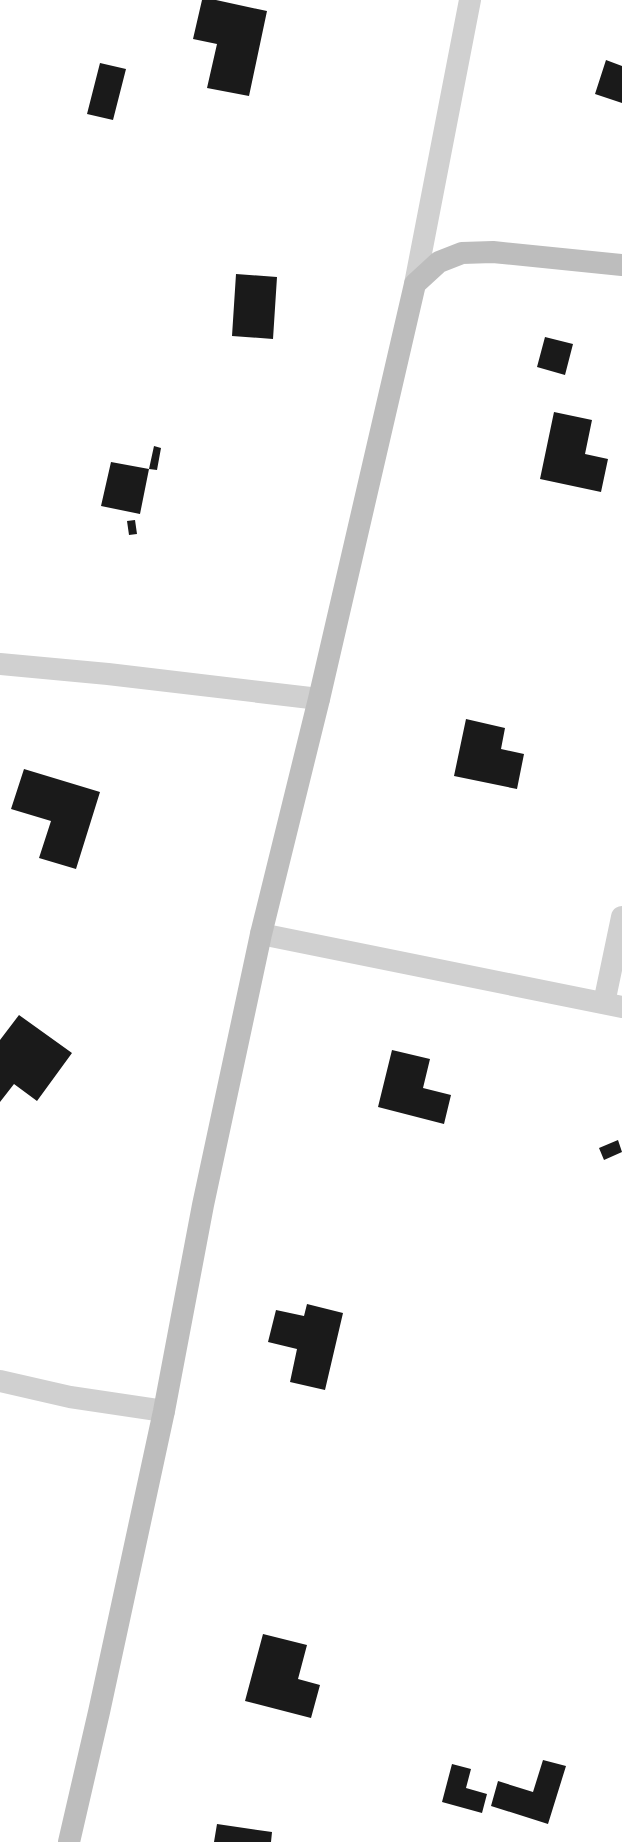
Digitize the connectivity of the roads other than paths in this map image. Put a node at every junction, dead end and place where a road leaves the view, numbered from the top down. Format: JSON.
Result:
{"nodes":[{"id":1,"x":470,"y":0,"type":"edge"},
{"id":2,"x":622,"y":265,"type":"edge"},
{"id":3,"x":415,"y":284,"type":"junction"},
{"id":4,"x":0,"y":664,"type":"edge"},
{"id":5,"x":320,"y":699,"type":"junction"},
{"id":6,"x":622,"y":916,"type":"edge"},
{"id":7,"x":261,"y":934,"type":"junction"},
{"id":8,"x":613,"y":1005,"type":"edge"},
{"id":9,"x":0,"y":1381,"type":"edge"},
{"id":10,"x":164,"y":1411,"type":"junction"},
{"id":11,"x":69,"y":1842,"type":"edge"}],
"edges":[{"from":1,"to":3,"type":"street"},
{"from":2,"to":3,"type":"street"},
{"from":3,"to":5,"type":"street"},
{"from":4,"to":5,"type":"street"},
{"from":5,"to":7,"type":"street"},
{"from":6,"to":8,"type":"street"},
{"from":7,"to":8,"type":"street"},
{"from":7,"to":10,"type":"street"},
{"from":9,"to":10,"type":"street"},
{"from":10,"to":11,"type":"street"}]}
